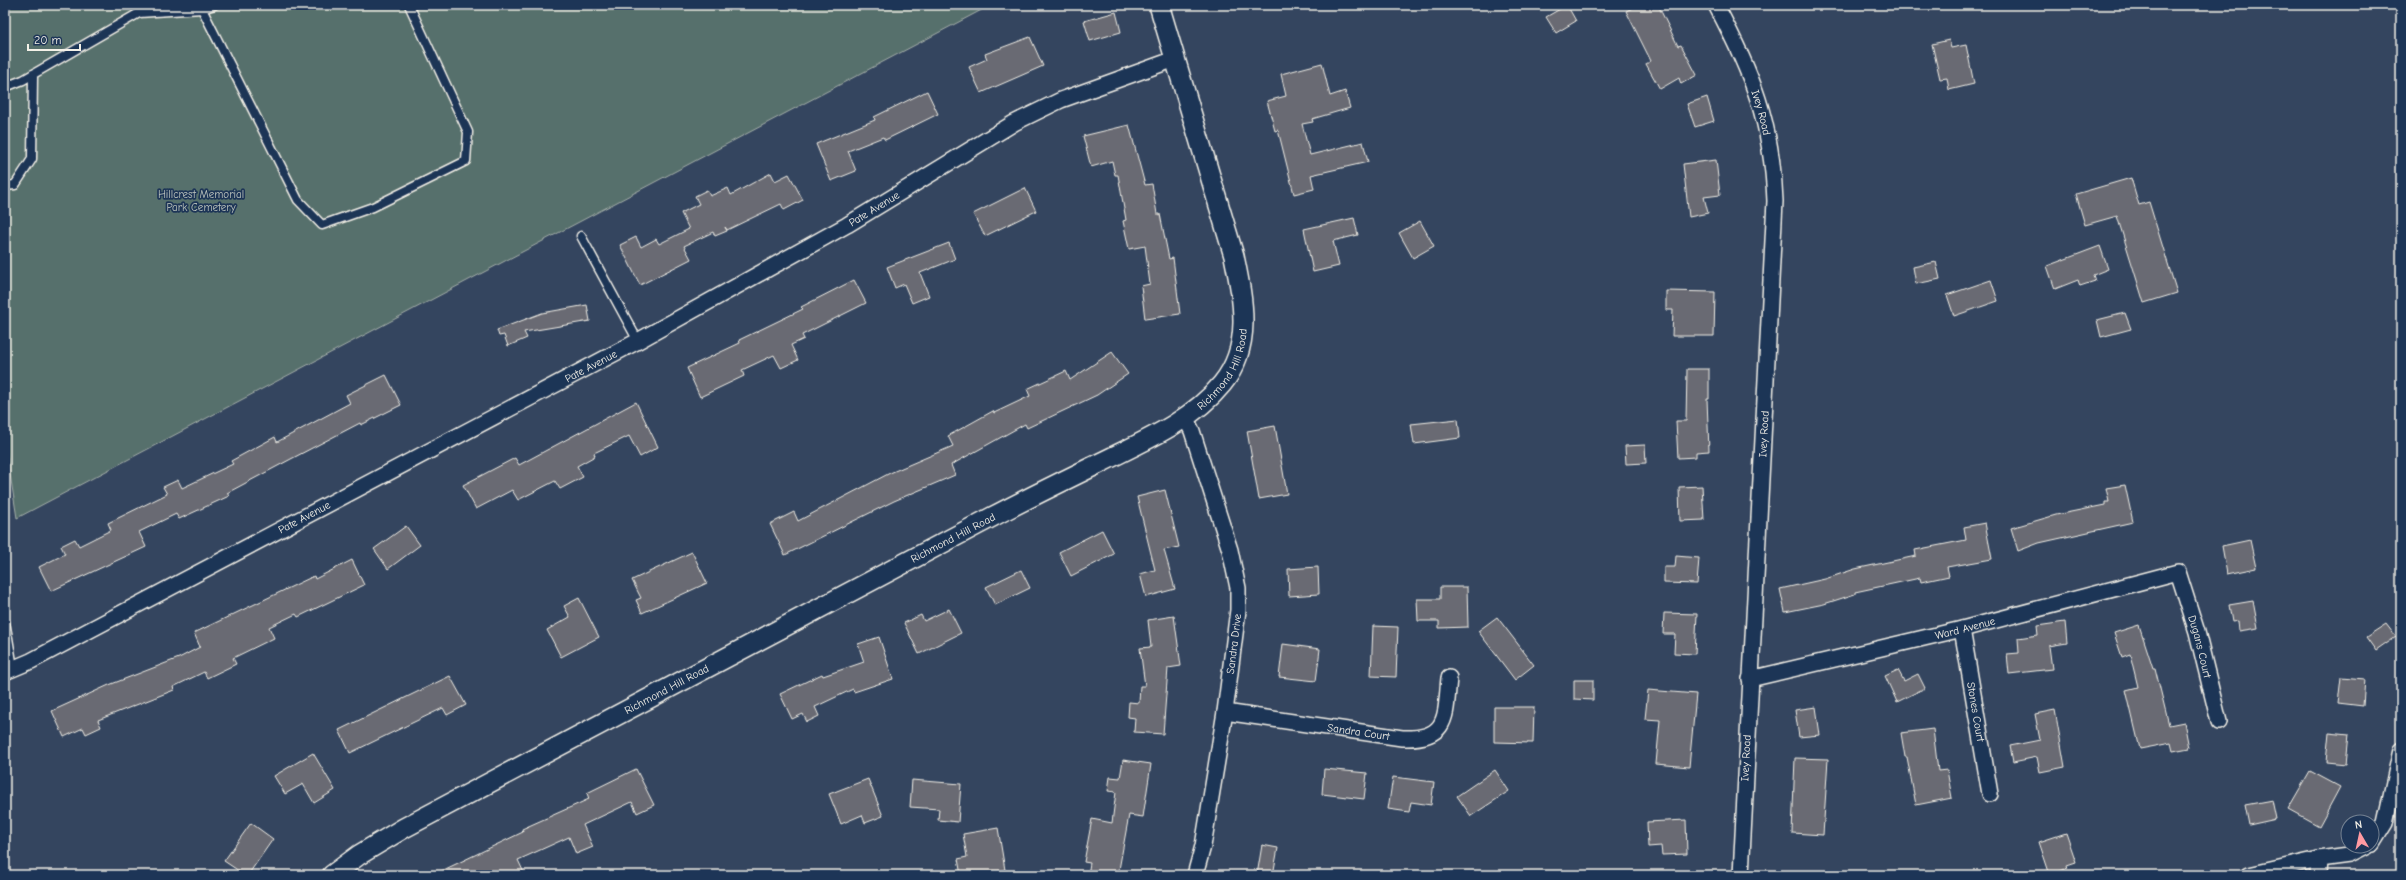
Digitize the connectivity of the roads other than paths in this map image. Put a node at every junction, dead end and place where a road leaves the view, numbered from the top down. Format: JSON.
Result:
{"nodes":[{"id":1,"x":214,"y":5,"type":"edge"},
{"id":2,"x":409,"y":5,"type":"edge"},
{"id":3,"x":1159,"y":5,"type":"edge"},
{"id":4,"x":1716,"y":5,"type":"edge"},
{"id":5,"x":202,"y":9,"type":"junction"},
{"id":6,"x":1175,"y":59,"type":"junction"},
{"id":7,"x":33,"y":74,"type":"junction"},
{"id":8,"x":5,"y":87,"type":"edge"},
{"id":9,"x":5,"y":186,"type":"edge"},
{"id":10,"x":581,"y":236,"type":"dead end"},
{"id":11,"x":638,"y":341,"type":"junction"},
{"id":12,"x":1185,"y":417,"type":"junction"},
{"id":13,"x":2178,"y":572,"type":"joint"},
{"id":14,"x":5,"y":622,"type":"edge"},
{"id":15,"x":1962,"y":629,"type":"junction"},
{"id":16,"x":6,"y":639,"type":"edge"},
{"id":17,"x":9,"y":670,"type":"edge"},
{"id":18,"x":1449,"y":678,"type":"dead end"},
{"id":19,"x":1750,"y":679,"type":"junction"},
{"id":20,"x":1225,"y":712,"type":"junction"},
{"id":21,"x":2219,"y":722,"type":"dead end"},
{"id":22,"x":2401,"y":750,"type":"edge"},
{"id":23,"x":1990,"y":794,"type":"dead end"},
{"id":24,"x":2380,"y":831,"type":"edge"},
{"id":25,"x":2351,"y":854,"type":"edge"},
{"id":26,"x":2319,"y":859,"type":"junction"},
{"id":27,"x":332,"y":875,"type":"edge"},
{"id":28,"x":1194,"y":875,"type":"edge"},
{"id":29,"x":1741,"y":875,"type":"edge"},
{"id":30,"x":2249,"y":875,"type":"edge"},
{"id":31,"x":2318,"y":875,"type":"edge"}],
"edges":[{"from":1,"to":5,"type":"lane"},
{"from":2,"to":5,"type":"lane"},
{"from":3,"to":6,"type":"street","name":"Richmond Hill Road"},
{"from":4,"to":19,"type":"street","name":"Ivey Road"},
{"from":5,"to":7,"type":"lane"},
{"from":6,"to":11,"type":"street","name":"Pate Avenue"},
{"from":6,"to":12,"type":"street","name":"Richmond Hill Road"},
{"from":7,"to":8,"type":"lane"},
{"from":7,"to":9,"type":"lane"},
{"from":10,"to":11,"type":"lane"},
{"from":11,"to":17,"type":"street","name":"Pate Avenue"},
{"from":12,"to":20,"type":"street","name":"Sandra Drive"},
{"from":12,"to":27,"type":"street","name":"Richmond Hill Road"},
{"from":13,"to":15,"type":"street","name":"Ward Avenue"},
{"from":13,"to":21,"type":"street","name":"Dugans Court"},
{"from":14,"to":16,"type":"lane"},
{"from":15,"to":19,"type":"street","name":"Ward Avenue"},
{"from":15,"to":23,"type":"street","name":"Stones Court"},
{"from":16,"to":17,"type":"lane"},
{"from":18,"to":20,"type":"street","name":"Sandra Court"},
{"from":19,"to":29,"type":"street","name":"Ivey Road"},
{"from":20,"to":28,"type":"street","name":"Sandra Drive"},
{"from":22,"to":24,"type":"street"},
{"from":25,"to":26,"type":"street"},
{"from":26,"to":30,"type":"street"},
{"from":26,"to":31,"type":"street"}]}
